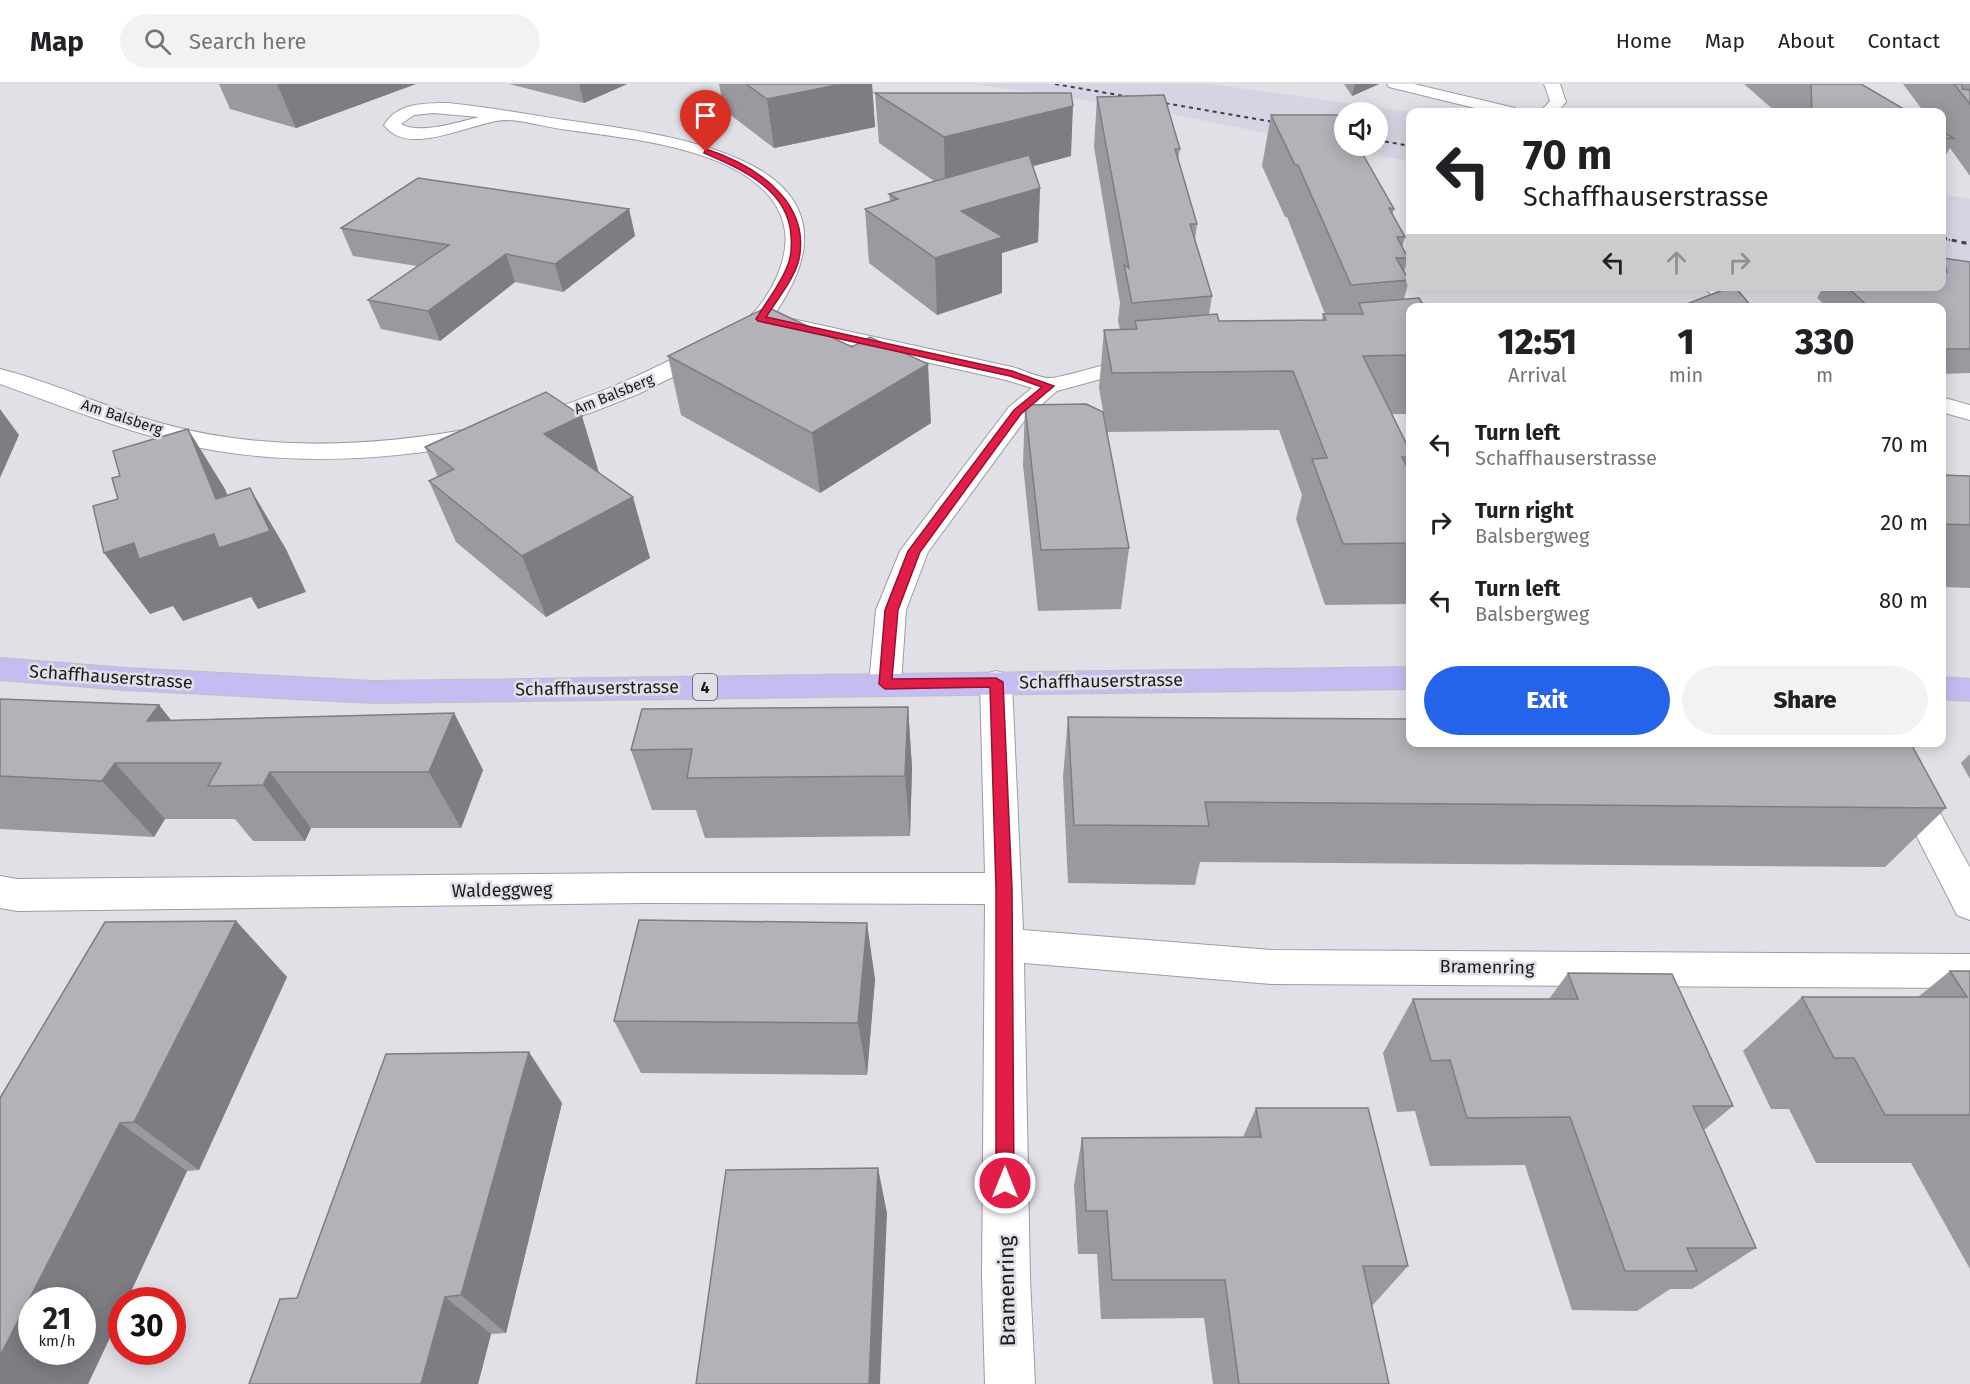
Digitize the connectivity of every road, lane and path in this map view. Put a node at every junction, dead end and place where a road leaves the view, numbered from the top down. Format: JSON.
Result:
{"nodes":[{"id":1,"x":1395,"y":84,"type":"edge"},
{"id":2,"x":1552,"y":84,"type":"edge"},
{"id":3,"x":1493,"y":108,"type":"edge"},
{"id":4,"x":1552,"y":108,"type":"edge"},
{"id":5,"x":502,"y":116,"type":"junction"},
{"id":6,"x":1719,"y":291,"type":"edge"},
{"id":7,"x":1732,"y":303,"type":"edge"},
{"id":8,"x":761,"y":319,"type":"junction"},
{"id":9,"x":1171,"y":366,"type":"edge"},
{"id":10,"x":0,"y":376,"type":"edge"},
{"id":11,"x":1049,"y":386,"type":"junction"},
{"id":12,"x":1946,"y":406,"type":"edge"},
{"id":13,"x":1970,"y":414,"type":"edge"},
{"id":14,"x":0,"y":669,"type":"edge"},
{"id":15,"x":1406,"y":678,"type":"edge"},
{"id":16,"x":996,"y":682,"type":"junction"},
{"id":17,"x":885,"y":684,"type":"junction"},
{"id":18,"x":1946,"y":688,"type":"edge"},
{"id":19,"x":1970,"y":690,"type":"edge"},
{"id":20,"x":1927,"y":821,"type":"edge"},
{"id":21,"x":1004,"y":889,"type":"junction"},
{"id":22,"x":0,"y":892,"type":"edge"},
{"id":23,"x":1970,"y":904,"type":"edge"},
{"id":24,"x":1004,"y":945,"type":"junction"},
{"id":25,"x":1970,"y":971,"type":"edge"},
{"id":26,"x":1010,"y":1384,"type":"edge"}],
"edges":[{"from":1,"to":3,"type":"street"},
{"from":2,"to":4,"type":"street"},
{"from":5,"to":5,"type":"street","name":"Am Balsberg"},
{"from":5,"to":8,"type":"street","name":"Am Balsberg"},
{"from":6,"to":7,"type":"street"},
{"from":8,"to":10,"type":"street","name":"Am Balsberg"},
{"from":8,"to":11,"type":"street"},
{"from":9,"to":11,"type":"street"},
{"from":11,"to":17,"type":"street"},
{"from":12,"to":13,"type":"street"},
{"from":14,"to":17,"type":"main road","name":"Schaffhauserstrasse","number":"4"},
{"from":15,"to":16,"type":"main road","name":"Schaffhauserstrasse","number":"4"},
{"from":16,"to":17,"type":"main road","name":"Schaffhauserstrasse","number":"4"},
{"from":16,"to":21,"type":"street","name":"Bramenring"},
{"from":18,"to":19,"type":"main road"},
{"from":20,"to":23,"type":"street"},
{"from":21,"to":22,"type":"street","name":"Waldeggweg"},
{"from":21,"to":24,"type":"street","name":"Bramenring"},
{"from":24,"to":25,"type":"street","name":"Bramenring"},
{"from":24,"to":26,"type":"street","name":"Bramenring"}]}
